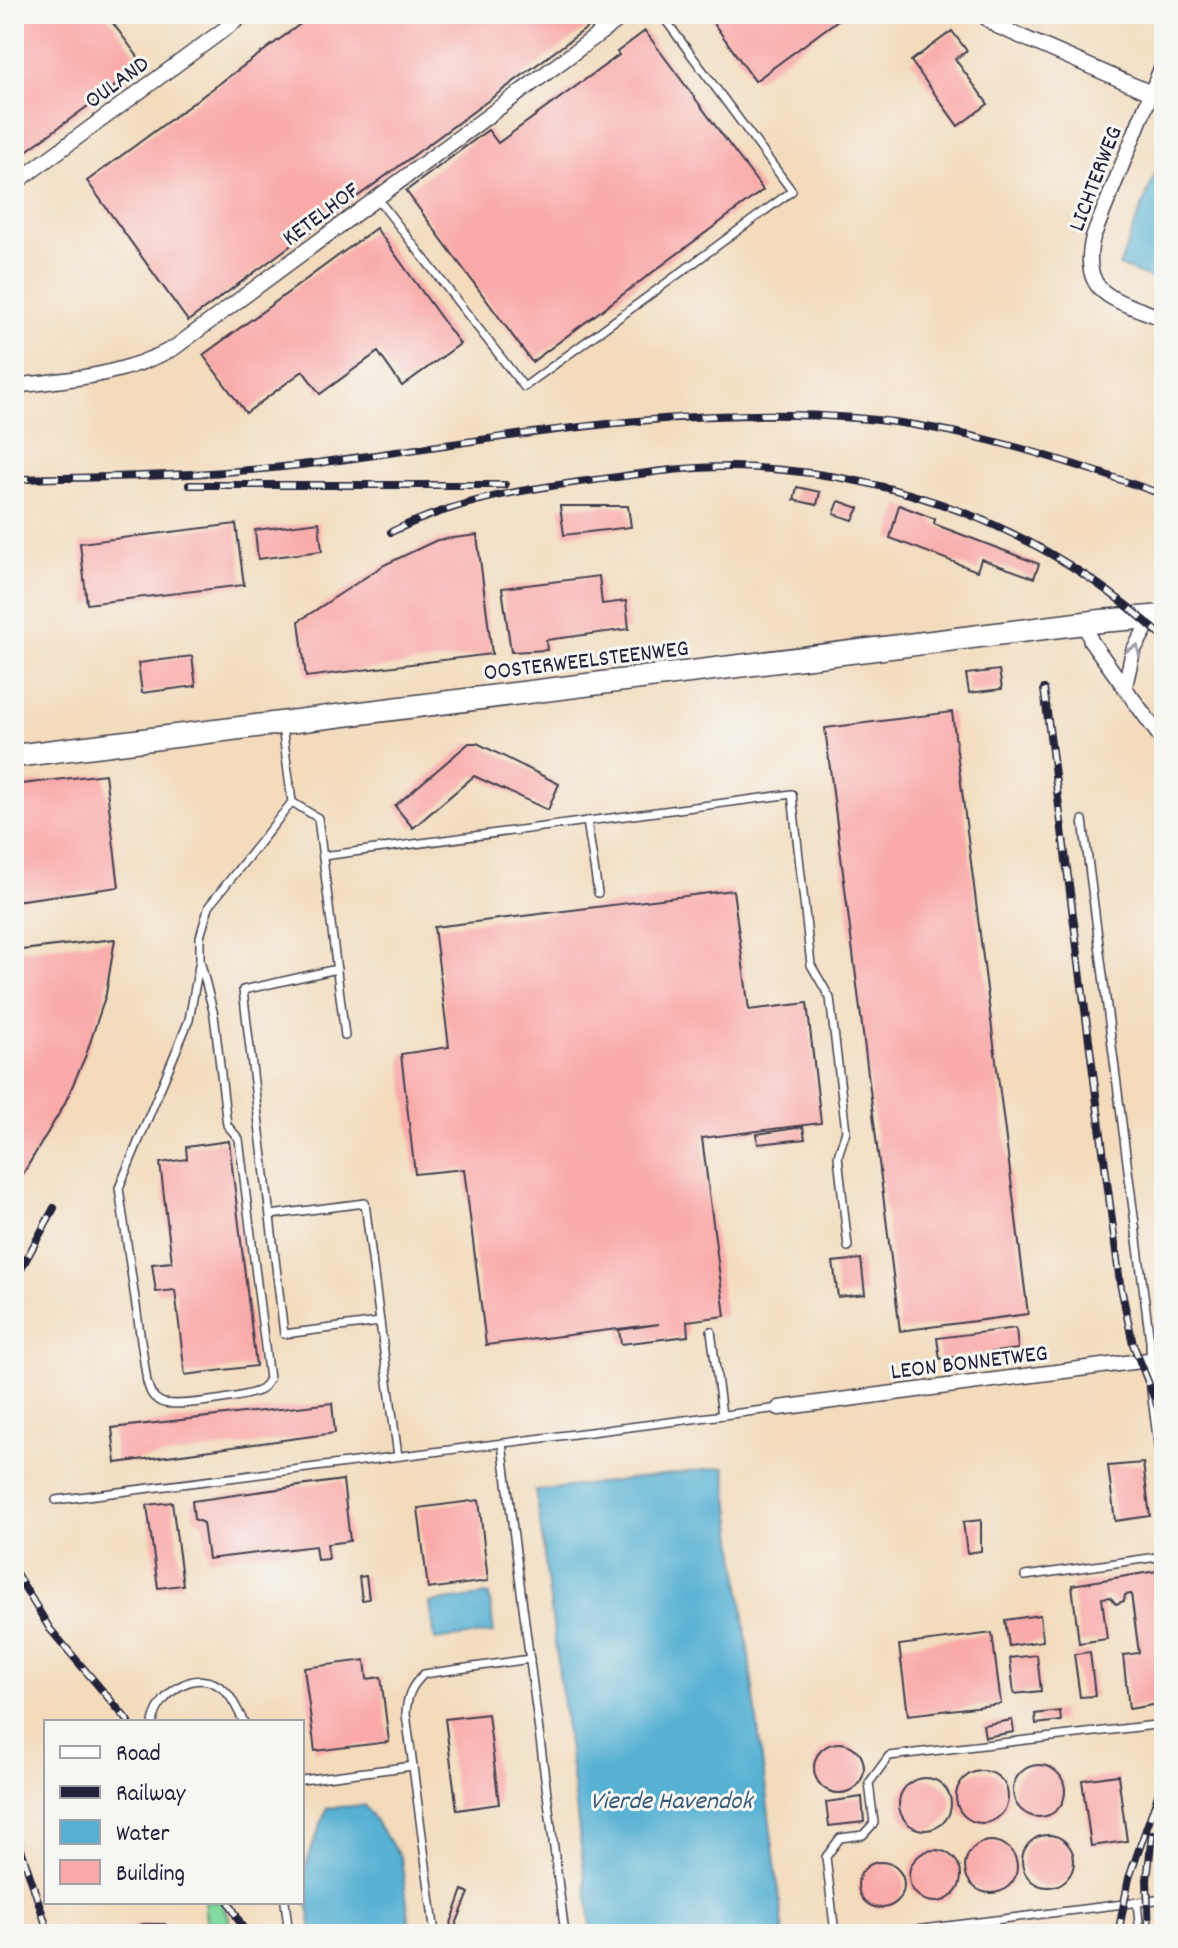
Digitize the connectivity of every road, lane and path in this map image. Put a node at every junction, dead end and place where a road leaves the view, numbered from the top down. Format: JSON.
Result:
{"nodes":[{"id":1,"x":245,"y":14,"type":"edge"},
{"id":2,"x":626,"y":14,"type":"edge"},
{"id":3,"x":661,"y":14,"type":"edge"},
{"id":4,"x":981,"y":14,"type":"edge"},
{"id":5,"x":1164,"y":61,"type":"edge"},
{"id":6,"x":1151,"y":93,"type":"junction"},
{"id":7,"x":14,"y":184,"type":"edge"},
{"id":8,"x":377,"y":198,"type":"junction"},
{"id":9,"x":1164,"y":319,"type":"edge"},
{"id":10,"x":14,"y":386,"type":"edge"},
{"id":11,"x":1159,"y":616,"type":"edge"},
{"id":12,"x":1085,"y":623,"type":"junction"},
{"id":13,"x":1125,"y":686,"type":"junction"},
{"id":14,"x":281,"y":723,"type":"junction"},
{"id":15,"x":1164,"y":742,"type":"edge"},
{"id":16,"x":14,"y":756,"type":"edge"},
{"id":17,"x":292,"y":802,"type":"junction"},
{"id":18,"x":1083,"y":820,"type":"dead end"},
{"id":19,"x":587,"y":821,"type":"junction"},
{"id":20,"x":323,"y":856,"type":"junction"},
{"id":21,"x":598,"y":893,"type":"dead end"},
{"id":22,"x":200,"y":960,"type":"junction"},
{"id":23,"x":337,"y":969,"type":"junction"},
{"id":24,"x":345,"y":1036,"type":"dead end"},
{"id":25,"x":270,"y":1215,"type":"junction"},
{"id":26,"x":848,"y":1247,"type":"dead end"},
{"id":27,"x":380,"y":1322,"type":"junction"},
{"id":28,"x":711,"y":1331,"type":"dead end"},
{"id":29,"x":1157,"y":1359,"type":"edge"},
{"id":30,"x":779,"y":1408,"type":"joint"},
{"id":31,"x":722,"y":1415,"type":"junction"},
{"id":32,"x":502,"y":1443,"type":"junction"},
{"id":33,"x":398,"y":1456,"type":"junction"},
{"id":34,"x":1164,"y":1492,"type":"edge"},
{"id":35,"x":56,"y":1500,"type":"dead end"},
{"id":36,"x":1164,"y":1556,"type":"edge"},
{"id":37,"x":1025,"y":1576,"type":"dead end"},
{"id":38,"x":530,"y":1659,"type":"junction"},
{"id":39,"x":154,"y":1720,"type":"edge"},
{"id":40,"x":243,"y":1720,"type":"edge"},
{"id":41,"x":1164,"y":1724,"type":"edge"},
{"id":42,"x":413,"y":1766,"type":"junction"},
{"id":43,"x":304,"y":1780,"type":"edge"},
{"id":44,"x":1164,"y":1899,"type":"edge"},
{"id":45,"x":1137,"y":1902,"type":"junction"},
{"id":46,"x":285,"y":1904,"type":"edge"},
{"id":47,"x":289,"y":1934,"type":"edge"},
{"id":48,"x":435,"y":1934,"type":"edge"},
{"id":49,"x":565,"y":1934,"type":"edge"},
{"id":50,"x":835,"y":1934,"type":"edge"},
{"id":51,"x":883,"y":1934,"type":"edge"},
{"id":52,"x":1140,"y":1934,"type":"edge"}],
"edges":[{"from":1,"to":7,"type":"street","name":"OULAND"},
{"from":2,"to":8,"type":"street","name":"KETELHOF"},
{"from":3,"to":8,"type":"lane"},
{"from":4,"to":6,"type":"street"},
{"from":5,"to":6,"type":"street","name":"LICHTERWEG"},
{"from":6,"to":9,"type":"street","name":"LICHTERWEG"},
{"from":8,"to":10,"type":"street","name":"KETELHOF"},
{"from":11,"to":12,"type":"main road","name":"OOSTERWEELSTEENWEG"},
{"from":13,"to":11,"type":"street","one_way":true},
{"from":12,"to":13,"type":"street"},
{"from":12,"to":14,"type":"main road","name":"OOSTERWEELSTEENWEG"},
{"from":13,"to":15,"type":"street"},
{"from":14,"to":16,"type":"main road","name":"OOSTERWEELSTEENWEG"},
{"from":14,"to":17,"type":"lane"},
{"from":17,"to":20,"type":"lane"},
{"from":17,"to":22,"type":"lane"},
{"from":18,"to":29,"type":"lane"},
{"from":19,"to":20,"type":"lane"},
{"from":19,"to":21,"type":"lane"},
{"from":19,"to":26,"type":"lane"},
{"from":20,"to":23,"type":"lane"},
{"from":22,"to":22,"type":"lane"},
{"from":23,"to":24,"type":"lane"},
{"from":23,"to":25,"type":"lane"},
{"from":25,"to":27,"type":"lane"},
{"from":25,"to":27,"type":"lane"},
{"from":27,"to":33,"type":"lane"},
{"from":28,"to":31,"type":"lane"},
{"from":29,"to":30,"type":"street","name":"LEON BONNETWEG"},
{"from":29,"to":34,"type":"lane"},
{"from":30,"to":31,"type":"lane"},
{"from":31,"to":32,"type":"lane"},
{"from":32,"to":33,"type":"lane"},
{"from":32,"to":38,"type":"lane"},
{"from":33,"to":35,"type":"lane"},
{"from":36,"to":37,"type":"lane"},
{"from":38,"to":42,"type":"lane"},
{"from":38,"to":49,"type":"lane"},
{"from":39,"to":40,"type":"lane"},
{"from":41,"to":50,"type":"lane"},
{"from":42,"to":43,"type":"lane"},
{"from":42,"to":48,"type":"lane"},
{"from":44,"to":45,"type":"lane"},
{"from":45,"to":51,"type":"lane"},
{"from":45,"to":52,"type":"lane"},
{"from":46,"to":47,"type":"lane"}]}
